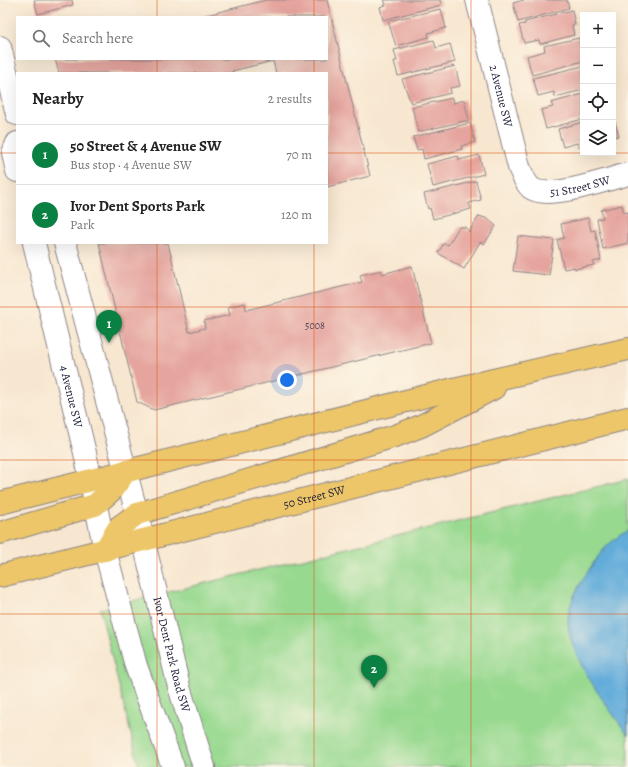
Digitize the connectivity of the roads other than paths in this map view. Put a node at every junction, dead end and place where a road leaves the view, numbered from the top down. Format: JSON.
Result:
{"nodes":[{"id":1,"x":477,"y":0,"type":"edge"},
{"id":2,"x":0,"y":47,"type":"edge"},
{"id":3,"x":16,"y":110,"type":"edge"},
{"id":4,"x":16,"y":146,"type":"edge"},
{"id":5,"x":16,"y":166,"type":"edge"},
{"id":6,"x":628,"y":174,"type":"edge"},
{"id":7,"x":533,"y":189,"type":"joint"},
{"id":8,"x":34,"y":244,"type":"edge"},
{"id":9,"x":65,"y":244,"type":"edge"},
{"id":10,"x":628,"y":349,"type":"edge"},
{"id":11,"x":522,"y":374,"type":"junction"},
{"id":12,"x":628,"y":418,"type":"edge"},
{"id":13,"x":126,"y":471,"type":"junction"},
{"id":14,"x":90,"y":480,"type":"junction"},
{"id":15,"x":0,"y":503,"type":"edge"},
{"id":16,"x":95,"y":505,"type":"junction"},
{"id":17,"x":137,"y":514,"type":"junction"},
{"id":18,"x":0,"y":533,"type":"edge"},
{"id":19,"x":143,"y":540,"type":"junction"},
{"id":20,"x":105,"y":550,"type":"junction"},
{"id":21,"x":0,"y":576,"type":"edge"},
{"id":22,"x":172,"y":767,"type":"edge"},
{"id":23,"x":204,"y":767,"type":"edge"}],
"edges":[{"from":1,"to":7,"type":"street","name":"2 Avenue SW"},
{"from":2,"to":3,"type":"street"},
{"from":4,"to":5,"type":"street"},
{"from":6,"to":7,"type":"street","name":"51 Street SW"},
{"from":8,"to":14,"type":"street","name":"4 Avenue SW"},
{"from":9,"to":13,"type":"street"},
{"from":10,"to":11,"type":"main road"},
{"from":11,"to":13,"type":"main road"},
{"from":11,"to":17,"type":"main road"},
{"from":12,"to":19,"type":"main road","name":"50 Street SW"},
{"from":13,"to":14,"type":"main road"},
{"from":13,"to":16,"type":"main road"},
{"from":13,"to":17,"type":"street"},
{"from":14,"to":15,"type":"main road"},
{"from":14,"to":16,"type":"street","name":"4 Avenue SW"},
{"from":16,"to":18,"type":"main road"},
{"from":16,"to":20,"type":"street","name":"4 Avenue SW"},
{"from":17,"to":19,"type":"street"},
{"from":17,"to":20,"type":"main road"},
{"from":19,"to":20,"type":"main road","name":"50 Street SW"},
{"from":19,"to":23,"type":"street","name":"Ivor Dent Park Road SW"},
{"from":20,"to":21,"type":"main road","name":"50 Street SW"},
{"from":20,"to":22,"type":"street"}]}
